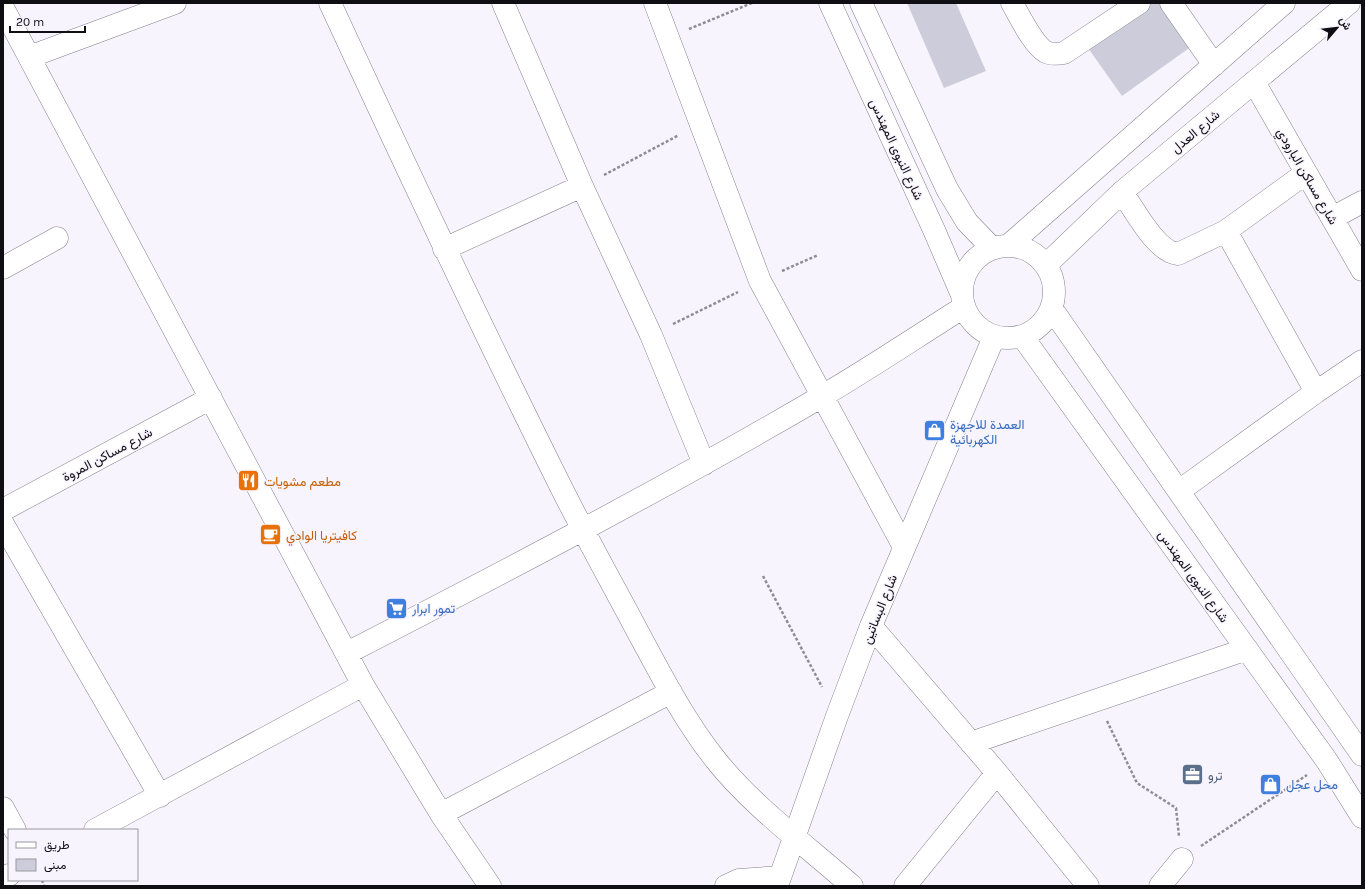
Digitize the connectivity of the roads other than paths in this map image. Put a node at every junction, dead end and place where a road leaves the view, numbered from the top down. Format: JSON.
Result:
{"nodes":[{"id":1,"x":175,"y":3,"type":"edge"},
{"id":2,"x":330,"y":3,"type":"edge"},
{"id":3,"x":503,"y":3,"type":"edge"},
{"id":4,"x":655,"y":3,"type":"edge"},
{"id":5,"x":830,"y":3,"type":"edge"},
{"id":6,"x":861,"y":3,"type":"edge"},
{"id":7,"x":1012,"y":3,"type":"edge"},
{"id":8,"x":1139,"y":3,"type":"edge"},
{"id":9,"x":1170,"y":3,"type":"edge"},
{"id":10,"x":1349,"y":3,"type":"edge"},
{"id":11,"x":1279,"y":5,"type":"edge"},
{"id":12,"x":3,"y":8,"type":"edge"},
{"id":13,"x":29,"y":57,"type":"junction"},
{"id":14,"x":1214,"y":65,"type":"junction"},
{"id":15,"x":1254,"y":82,"type":"junction"},
{"id":16,"x":1306,"y":173,"type":"junction"},
{"id":17,"x":582,"y":186,"type":"junction"},
{"id":18,"x":1122,"y":192,"type":"junction"},
{"id":19,"x":1362,"y":202,"type":"edge"},
{"id":20,"x":1332,"y":218,"type":"junction"},
{"id":21,"x":1226,"y":231,"type":"junction"},
{"id":22,"x":57,"y":238,"type":"dead end"},
{"id":23,"x":1000,"y":247,"type":"junction"},
{"id":24,"x":444,"y":249,"type":"junction"},
{"id":25,"x":1046,"y":265,"type":"junction"},
{"id":26,"x":3,"y":268,"type":"edge"},
{"id":27,"x":1362,"y":270,"type":"edge"},
{"id":28,"x":963,"y":301,"type":"junction"},
{"id":29,"x":1052,"y":309,"type":"junction"},
{"id":30,"x":994,"y":336,"type":"junction"},
{"id":31,"x":1022,"y":336,"type":"junction"},
{"id":32,"x":1362,"y":361,"type":"edge"},
{"id":33,"x":1316,"y":392,"type":"junction"},
{"id":34,"x":821,"y":397,"type":"junction"},
{"id":35,"x":211,"y":398,"type":"junction"},
{"id":36,"x":704,"y":464,"type":"junction"},
{"id":37,"x":1179,"y":491,"type":"junction"},
{"id":38,"x":3,"y":510,"type":"edge"},
{"id":39,"x":3,"y":524,"type":"edge"},
{"id":40,"x":582,"y":529,"type":"junction"},
{"id":41,"x":904,"y":547,"type":"junction"},
{"id":42,"x":871,"y":626,"type":"junction"},
{"id":43,"x":1247,"y":649,"type":"junction"},
{"id":44,"x":347,"y":653,"type":"junction"},
{"id":45,"x":364,"y":685,"type":"junction"},
{"id":46,"x":671,"y":692,"type":"junction"},
{"id":47,"x":971,"y":743,"type":"junction"},
{"id":48,"x":1362,"y":755,"type":"edge"},
{"id":49,"x":997,"y":773,"type":"junction"},
{"id":50,"x":160,"y":796,"type":"junction"},
{"id":51,"x":3,"y":808,"type":"edge"},
{"id":52,"x":441,"y":814,"type":"junction"},
{"id":53,"x":1362,"y":817,"type":"edge"},
{"id":54,"x":14,"y":829,"type":"edge"},
{"id":55,"x":97,"y":829,"type":"edge"},
{"id":56,"x":794,"y":836,"type":"junction"},
{"id":57,"x":1182,"y":859,"type":"road end"},
{"id":58,"x":778,"y":881,"type":"edge"},
{"id":59,"x":490,"y":886,"type":"edge"},
{"id":60,"x":726,"y":886,"type":"edge"},
{"id":61,"x":852,"y":886,"type":"edge"},
{"id":62,"x":905,"y":886,"type":"edge"},
{"id":63,"x":1088,"y":886,"type":"edge"},
{"id":64,"x":1160,"y":886,"type":"edge"}],
"edges":[{"from":1,"to":13,"type":"street"},
{"from":2,"to":24,"type":"street"},
{"from":3,"to":17,"type":"street"},
{"from":4,"to":34,"type":"street"},
{"from":5,"to":28,"type":"street","name":"شارع النبوى المهندس"},
{"from":6,"to":23,"type":"street"},
{"from":7,"to":8,"type":"street"},
{"from":9,"to":14,"type":"street"},
{"from":10,"to":15,"type":"street","name":"شارع العدل"},
{"from":11,"to":14,"type":"street"},
{"from":12,"to":13,"type":"street"},
{"from":13,"to":35,"type":"street"},
{"from":14,"to":23,"type":"street"},
{"from":15,"to":16,"type":"street","name":"شارع مساكن البارودي"},
{"from":15,"to":18,"type":"street","name":"شارع العدل"},
{"from":16,"to":20,"type":"street","name":"شارع مساكن البارودي"},
{"from":16,"to":21,"type":"street"},
{"from":17,"to":24,"type":"street"},
{"from":17,"to":36,"type":"street"},
{"from":18,"to":21,"type":"street"},
{"from":18,"to":25,"type":"street","name":"شارع العدل"},
{"from":19,"to":20,"type":"street"},
{"from":20,"to":27,"type":"street","name":"شارع مساكن البارودي"},
{"from":21,"to":33,"type":"street"},
{"from":22,"to":26,"type":"street"},
{"from":23,"to":25,"type":"street"},
{"from":23,"to":28,"type":"street"},
{"from":24,"to":40,"type":"street"},
{"from":25,"to":29,"type":"street"},
{"from":28,"to":30,"type":"street"},
{"from":28,"to":34,"type":"street"},
{"from":29,"to":31,"type":"street"},
{"from":29,"to":37,"type":"street"},
{"from":30,"to":31,"type":"street"},
{"from":30,"to":41,"type":"street","name":"شارع البساتين"},
{"from":31,"to":43,"type":"street","name":"شارع النبوى المهندس"},
{"from":32,"to":33,"type":"street"},
{"from":33,"to":37,"type":"street"},
{"from":34,"to":36,"type":"street"},
{"from":34,"to":41,"type":"street"},
{"from":35,"to":38,"type":"street","name":"شارع مساكن المروة"},
{"from":35,"to":44,"type":"street"},
{"from":36,"to":40,"type":"street"},
{"from":37,"to":48,"type":"street"},
{"from":39,"to":50,"type":"street"},
{"from":40,"to":44,"type":"street"},
{"from":40,"to":46,"type":"street"},
{"from":41,"to":42,"type":"street","name":"شارع البساتين"},
{"from":42,"to":47,"type":"street"},
{"from":42,"to":56,"type":"street","name":"شارع البساتين"},
{"from":43,"to":47,"type":"street"},
{"from":43,"to":53,"type":"street","name":"شارع النبوى المهندس"},
{"from":44,"to":45,"type":"street"},
{"from":45,"to":50,"type":"street"},
{"from":45,"to":52,"type":"street"},
{"from":46,"to":52,"type":"street"},
{"from":46,"to":56,"type":"street"},
{"from":47,"to":49,"type":"street"},
{"from":49,"to":62,"type":"street"},
{"from":49,"to":63,"type":"street"},
{"from":50,"to":55,"type":"street"},
{"from":51,"to":54,"type":"street"},
{"from":52,"to":59,"type":"street"},
{"from":56,"to":58,"type":"street","name":"شارع البساتين"},
{"from":56,"to":61,"type":"street"},
{"from":57,"to":64,"type":"street"},
{"from":58,"to":60,"type":"street"}]}
